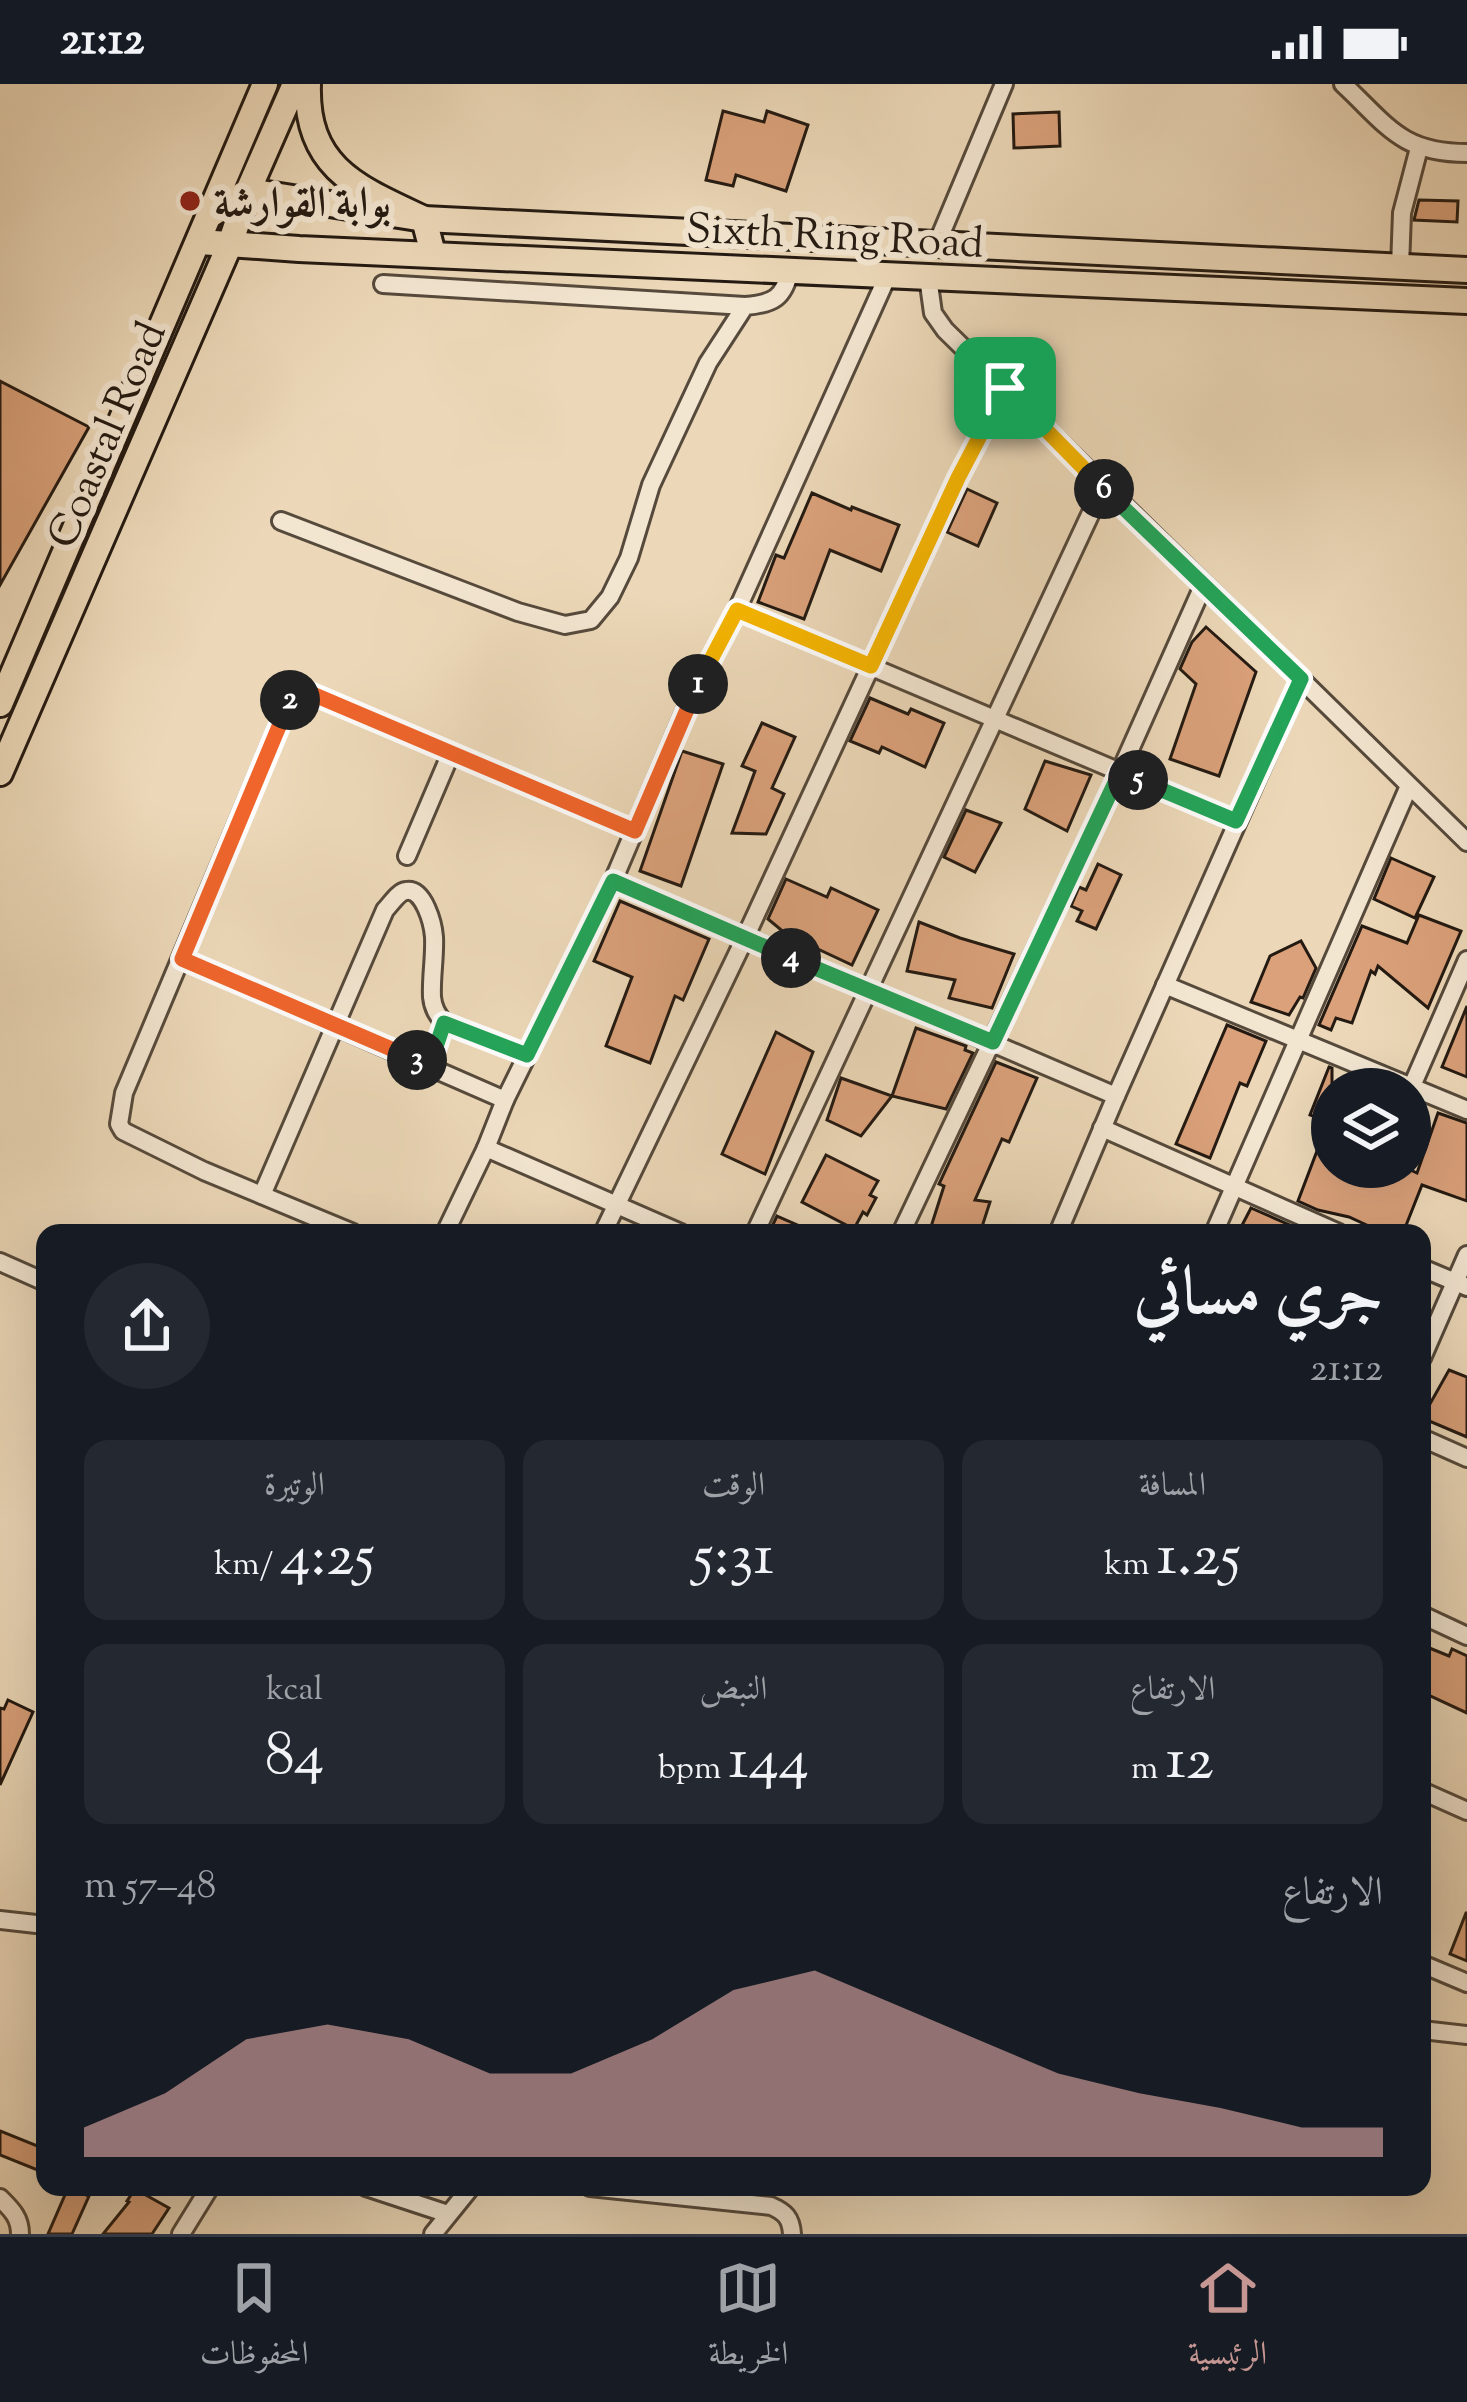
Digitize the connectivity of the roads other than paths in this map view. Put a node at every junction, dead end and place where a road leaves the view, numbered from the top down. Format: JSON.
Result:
{"nodes":[{"id":1,"x":266,"y":84,"type":"edge"},
{"id":2,"x":295,"y":84,"type":"edge"},
{"id":3,"x":308,"y":84,"type":"edge"},
{"id":4,"x":1004,"y":84,"type":"edge"},
{"id":5,"x":1343,"y":84,"type":"edge"},
{"id":6,"x":1420,"y":148,"type":"junction"},
{"id":7,"x":1467,"y":153,"type":"edge"},
{"id":8,"x":248,"y":191,"type":"junction"},
{"id":9,"x":212,"y":214,"type":"junction"},
{"id":10,"x":424,"y":219,"type":"junction"},
{"id":11,"x":200,"y":242,"type":"junction"},
{"id":12,"x":230,"y":244,"type":"junction"},
{"id":13,"x":936,"y":246,"type":"junction"},
{"id":14,"x":434,"y":254,"type":"junction"},
{"id":15,"x":1400,"y":267,"type":"junction"},
{"id":16,"x":790,"y":270,"type":"junction"},
{"id":17,"x":1467,"y":270,"type":"edge"},
{"id":18,"x":888,"y":275,"type":"junction"},
{"id":19,"x":928,"y":277,"type":"junction"},
{"id":20,"x":383,"y":284,"type":"dead end"},
{"id":21,"x":1464,"y":304,"type":"edge"},
{"id":22,"x":745,"y":306,"type":"junction"},
{"id":23,"x":1005,"y":388,"type":"junction"},
{"id":24,"x":1102,"y":487,"type":"junction"},
{"id":25,"x":281,"y":521,"type":"dead end"},
{"id":26,"x":1203,"y":586,"type":"junction"},
{"id":27,"x":737,"y":610,"type":"junction"},
{"id":28,"x":871,"y":666,"type":"junction"},
{"id":29,"x":1301,"y":679,"type":"junction"},
{"id":30,"x":0,"y":704,"type":"edge"},
{"id":31,"x":994,"y":720,"type":"junction"},
{"id":32,"x":452,"y":753,"type":"junction"},
{"id":33,"x":0,"y":772,"type":"edge"},
{"id":34,"x":1120,"y":772,"type":"junction"},
{"id":35,"x":1408,"y":786,"type":"junction"},
{"id":36,"x":1236,"y":821,"type":"junction"},
{"id":37,"x":635,"y":831,"type":"junction"},
{"id":38,"x":1467,"y":842,"type":"edge"},
{"id":39,"x":407,"y":856,"type":"dead end"},
{"id":40,"x":613,"y":881,"type":"junction"},
{"id":41,"x":745,"y":938,"type":"junction"},
{"id":42,"x":182,"y":959,"type":"junction"},
{"id":43,"x":1467,"y":960,"type":"edge"},
{"id":44,"x":1165,"y":985,"type":"junction"},
{"id":45,"x":869,"y":990,"type":"junction"},
{"id":46,"x":444,"y":1023,"type":"junction"},
{"id":47,"x":335,"y":1024,"type":"junction"},
{"id":48,"x":1298,"y":1038,"type":"junction"},
{"id":49,"x":993,"y":1042,"type":"junction"},
{"id":50,"x":527,"y":1055,"type":"junction"},
{"id":51,"x":430,"y":1065,"type":"junction"},
{"id":52,"x":1369,"y":1068,"type":"edge"},
{"id":53,"x":1420,"y":1068,"type":"edge"},
{"id":54,"x":1431,"y":1094,"type":"edge"},
{"id":55,"x":1116,"y":1096,"type":"junction"},
{"id":56,"x":505,"y":1100,"type":"junction"},
{"id":57,"x":1467,"y":1110,"type":"edge"},
{"id":58,"x":1102,"y":1128,"type":"junction"},
{"id":59,"x":486,"y":1148,"type":"junction"},
{"id":60,"x":1234,"y":1188,"type":"junction"},
{"id":61,"x":262,"y":1195,"type":"junction"},
{"id":62,"x":616,"y":1206,"type":"junction"},
{"id":63,"x":331,"y":1224,"type":"edge"},
{"id":64,"x":449,"y":1224,"type":"edge"},
{"id":65,"x":607,"y":1224,"type":"edge"},
{"id":66,"x":659,"y":1224,"type":"edge"},
{"id":67,"x":759,"y":1224,"type":"edge"},
{"id":68,"x":905,"y":1224,"type":"edge"},
{"id":69,"x":1062,"y":1224,"type":"edge"},
{"id":70,"x":1218,"y":1224,"type":"edge"},
{"id":71,"x":1319,"y":1224,"type":"edge"},
{"id":72,"x":1467,"y":1255,"type":"edge"},
{"id":73,"x":0,"y":1262,"type":"edge"},
{"id":74,"x":1431,"y":1272,"type":"edge"},
{"id":75,"x":36,"y":1278,"type":"edge"},
{"id":76,"x":1461,"y":1285,"type":"edge"},
{"id":77,"x":1431,"y":1341,"type":"edge"},
{"id":78,"x":1431,"y":1442,"type":"edge"},
{"id":79,"x":1467,"y":1458,"type":"edge"},
{"id":80,"x":1431,"y":1619,"type":"edge"},
{"id":81,"x":1467,"y":1636,"type":"edge"},
{"id":82,"x":1431,"y":1795,"type":"edge"},
{"id":83,"x":1467,"y":1811,"type":"edge"},
{"id":84,"x":0,"y":1920,"type":"edge"},
{"id":85,"x":36,"y":1924,"type":"edge"},
{"id":86,"x":1431,"y":1968,"type":"edge"},
{"id":87,"x":1467,"y":1983,"type":"edge"},
{"id":88,"x":1431,"y":2031,"type":"edge"},
{"id":89,"x":1467,"y":2035,"type":"edge"},
{"id":90,"x":205,"y":2196,"type":"edge"},
{"id":91,"x":393,"y":2196,"type":"edge"},
{"id":92,"x":463,"y":2196,"type":"edge"},
{"id":93,"x":676,"y":2196,"type":"edge"},
{"id":94,"x":0,"y":2198,"type":"edge"},
{"id":95,"x":448,"y":2214,"type":"junction"},
{"id":96,"x":20,"y":2234,"type":"edge"},
{"id":97,"x":182,"y":2234,"type":"edge"},
{"id":98,"x":433,"y":2234,"type":"edge"},
{"id":99,"x":792,"y":2234,"type":"edge"}],
"edges":[{"from":1,"to":9,"type":"highway","name":"Coastal Road"},
{"from":2,"to":8,"type":"highway","name":"Coastal Road"},
{"from":3,"to":10,"type":"highway"},
{"from":4,"to":13,"type":"street"},
{"from":5,"to":6,"type":"street"},
{"from":6,"to":7,"type":"street"},
{"from":6,"to":15,"type":"street"},
{"from":8,"to":9,"type":"highway"},
{"from":8,"to":10,"type":"highway","name":"Sixth Ring Road"},
{"from":8,"to":12,"type":"highway","name":"Coastal Road"},
{"from":9,"to":11,"type":"highway","name":"Coastal Road"},
{"from":10,"to":13,"type":"highway","name":"Sixth Ring Road"},
{"from":10,"to":14,"type":"highway"},
{"from":11,"to":12,"type":"highway","name":"Sixth Ring Road"},
{"from":11,"to":30,"type":"highway","name":"Coastal Road"},
{"from":12,"to":14,"type":"highway","name":"Sixth Ring Road"},
{"from":12,"to":33,"type":"highway","name":"Coastal Road"},
{"from":13,"to":15,"type":"highway","name":"Sixth Ring Road"},
{"from":14,"to":16,"type":"highway","name":"Sixth Ring Road"},
{"from":15,"to":17,"type":"highway","name":"Sixth Ring Road"},
{"from":16,"to":18,"type":"highway","name":"Sixth Ring Road"},
{"from":16,"to":22,"type":"street"},
{"from":18,"to":19,"type":"highway","name":"Sixth Ring Road"},
{"from":18,"to":27,"type":"street"},
{"from":19,"to":21,"type":"highway","name":"Sixth Ring Road"},
{"from":19,"to":23,"type":"street"},
{"from":20,"to":22,"type":"street"},
{"from":22,"to":25,"type":"street"},
{"from":23,"to":24,"type":"street"},
{"from":23,"to":28,"type":"street"},
{"from":24,"to":26,"type":"street"},
{"from":24,"to":31,"type":"street"},
{"from":26,"to":29,"type":"street"},
{"from":26,"to":34,"type":"street"},
{"from":27,"to":28,"type":"street"},
{"from":27,"to":37,"type":"street"},
{"from":28,"to":31,"type":"street"},
{"from":28,"to":41,"type":"street"},
{"from":29,"to":35,"type":"street"},
{"from":29,"to":36,"type":"street"},
{"from":31,"to":34,"type":"street"},
{"from":31,"to":45,"type":"street"},
{"from":32,"to":37,"type":"street"},
{"from":32,"to":39,"type":"street"},
{"from":32,"to":42,"type":"street"},
{"from":34,"to":36,"type":"street"},
{"from":34,"to":49,"type":"street"},
{"from":35,"to":38,"type":"street"},
{"from":35,"to":48,"type":"street"},
{"from":36,"to":44,"type":"street"},
{"from":37,"to":40,"type":"street"},
{"from":40,"to":41,"type":"street"},
{"from":40,"to":50,"type":"street"},
{"from":41,"to":45,"type":"street"},
{"from":41,"to":62,"type":"street"},
{"from":42,"to":47,"type":"street"},
{"from":42,"to":61,"type":"street"},
{"from":43,"to":53,"type":"street"},
{"from":44,"to":48,"type":"street"},
{"from":44,"to":55,"type":"street"},
{"from":45,"to":49,"type":"street"},
{"from":45,"to":67,"type":"street"},
{"from":46,"to":47,"type":"street"},
{"from":46,"to":50,"type":"street"},
{"from":46,"to":51,"type":"street"},
{"from":47,"to":51,"type":"street"},
{"from":47,"to":61,"type":"street"},
{"from":48,"to":52,"type":"street"},
{"from":48,"to":60,"type":"street"},
{"from":49,"to":55,"type":"street"},
{"from":49,"to":68,"type":"street"},
{"from":50,"to":56,"type":"street"},
{"from":51,"to":56,"type":"street"},
{"from":54,"to":57,"type":"street"},
{"from":55,"to":58,"type":"street"},
{"from":56,"to":59,"type":"street"},
{"from":58,"to":60,"type":"street"},
{"from":58,"to":69,"type":"street"},
{"from":59,"to":62,"type":"street"},
{"from":59,"to":64,"type":"street"},
{"from":60,"to":70,"type":"street"},
{"from":60,"to":71,"type":"street"},
{"from":61,"to":63,"type":"street"},
{"from":62,"to":65,"type":"street"},
{"from":62,"to":66,"type":"street"},
{"from":72,"to":76,"type":"street"},
{"from":73,"to":75,"type":"street"},
{"from":74,"to":76,"type":"street"},
{"from":76,"to":77,"type":"street"},
{"from":78,"to":79,"type":"street"},
{"from":80,"to":81,"type":"street"},
{"from":82,"to":83,"type":"street"},
{"from":84,"to":85,"type":"street"},
{"from":86,"to":87,"type":"street"},
{"from":88,"to":89,"type":"street"},
{"from":90,"to":97,"type":"street"},
{"from":91,"to":95,"type":"street"},
{"from":92,"to":95,"type":"street"},
{"from":93,"to":99,"type":"street"},
{"from":94,"to":96,"type":"street"},
{"from":95,"to":98,"type":"street"}]}
